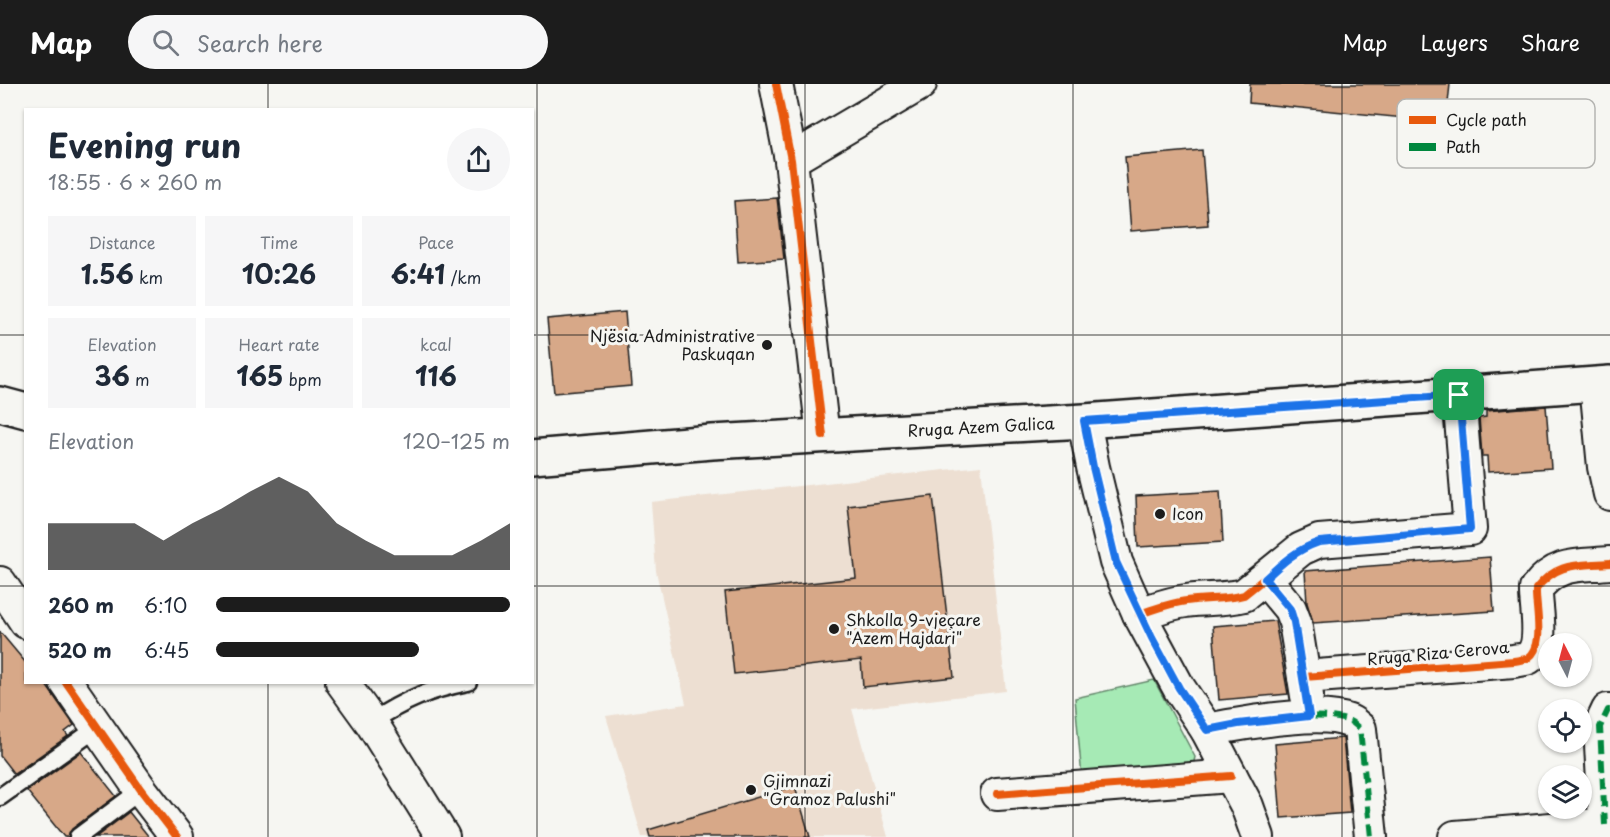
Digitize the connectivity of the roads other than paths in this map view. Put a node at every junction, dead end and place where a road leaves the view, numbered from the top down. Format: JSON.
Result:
{"nodes":[{"id":1,"x":776,"y":84,"type":"edge"},
{"id":2,"x":920,"y":84,"type":"edge"},
{"id":3,"x":791,"y":160,"type":"junction"},
{"id":4,"x":1603,"y":383,"type":"edge"},
{"id":5,"x":1459,"y":395,"type":"junction"},
{"id":6,"x":0,"y":404,"type":"edge"},
{"id":7,"x":24,"y":410,"type":"edge"},
{"id":8,"x":1084,"y":421,"type":"junction"},
{"id":9,"x":824,"y":436,"type":"junction"},
{"id":10,"x":534,"y":456,"type":"edge"},
{"id":11,"x":1610,"y":494,"type":"edge"},
{"id":12,"x":1610,"y":563,"type":"edge"},
{"id":13,"x":1265,"y":579,"type":"junction"},
{"id":14,"x":0,"y":582,"type":"edge"},
{"id":15,"x":1139,"y":614,"type":"junction"},
{"id":16,"x":24,"y":619,"type":"edge"},
{"id":17,"x":1304,"y":676,"type":"junction"},
{"id":18,"x":67,"y":684,"type":"edge"},
{"id":19,"x":343,"y":684,"type":"edge"},
{"id":20,"x":460,"y":684,"type":"edge"},
{"id":21,"x":1610,"y":710,"type":"edge"},
{"id":22,"x":1309,"y":716,"type":"junction"},
{"id":23,"x":371,"y":722,"type":"junction"},
{"id":24,"x":96,"y":728,"type":"junction"},
{"id":25,"x":1207,"y":730,"type":"junction"},
{"id":26,"x":1231,"y":776,"type":"junction"},
{"id":27,"x":141,"y":790,"type":"junction"},
{"id":28,"x":997,"y":794,"type":"dead end"},
{"id":29,"x":0,"y":797,"type":"edge"},
{"id":30,"x":1607,"y":829,"type":"edge"},
{"id":31,"x":78,"y":837,"type":"edge"},
{"id":32,"x":177,"y":837,"type":"edge"},
{"id":33,"x":444,"y":837,"type":"edge"},
{"id":34,"x":1258,"y":837,"type":"edge"},
{"id":35,"x":1371,"y":837,"type":"edge"},
{"id":36,"x":1455,"y":837,"type":"edge"}],
"edges":[{"from":1,"to":3,"type":"street"},
{"from":2,"to":3,"type":"street"},
{"from":3,"to":9,"type":"street"},
{"from":4,"to":5,"type":"main road","name":"Rruga Azem Galica"},
{"from":4,"to":11,"type":"street"},
{"from":5,"to":8,"type":"main road","name":"Rruga Azem Galica"},
{"from":5,"to":13,"type":"street"},
{"from":6,"to":7,"type":"main road"},
{"from":8,"to":9,"type":"main road","name":"Rruga Azem Galica"},
{"from":8,"to":15,"type":"street"},
{"from":9,"to":10,"type":"main road","name":"Rruga Azem Galica"},
{"from":12,"to":17,"type":"street","name":"Rruga Riza Cerova"},
{"from":13,"to":15,"type":"street"},
{"from":13,"to":17,"type":"street"},
{"from":14,"to":16,"type":"street"},
{"from":15,"to":25,"type":"street"},
{"from":17,"to":22,"type":"street"},
{"from":18,"to":24,"type":"street"},
{"from":19,"to":23,"type":"street"},
{"from":20,"to":23,"type":"lane"},
{"from":21,"to":30,"type":"street"},
{"from":22,"to":25,"type":"street"},
{"from":22,"to":35,"type":"street"},
{"from":23,"to":33,"type":"street"},
{"from":24,"to":27,"type":"street"},
{"from":24,"to":29,"type":"lane"},
{"from":25,"to":26,"type":"street"},
{"from":26,"to":28,"type":"street"},
{"from":26,"to":34,"type":"street"},
{"from":27,"to":31,"type":"lane"},
{"from":27,"to":32,"type":"street"},
{"from":30,"to":36,"type":"street"}]}
